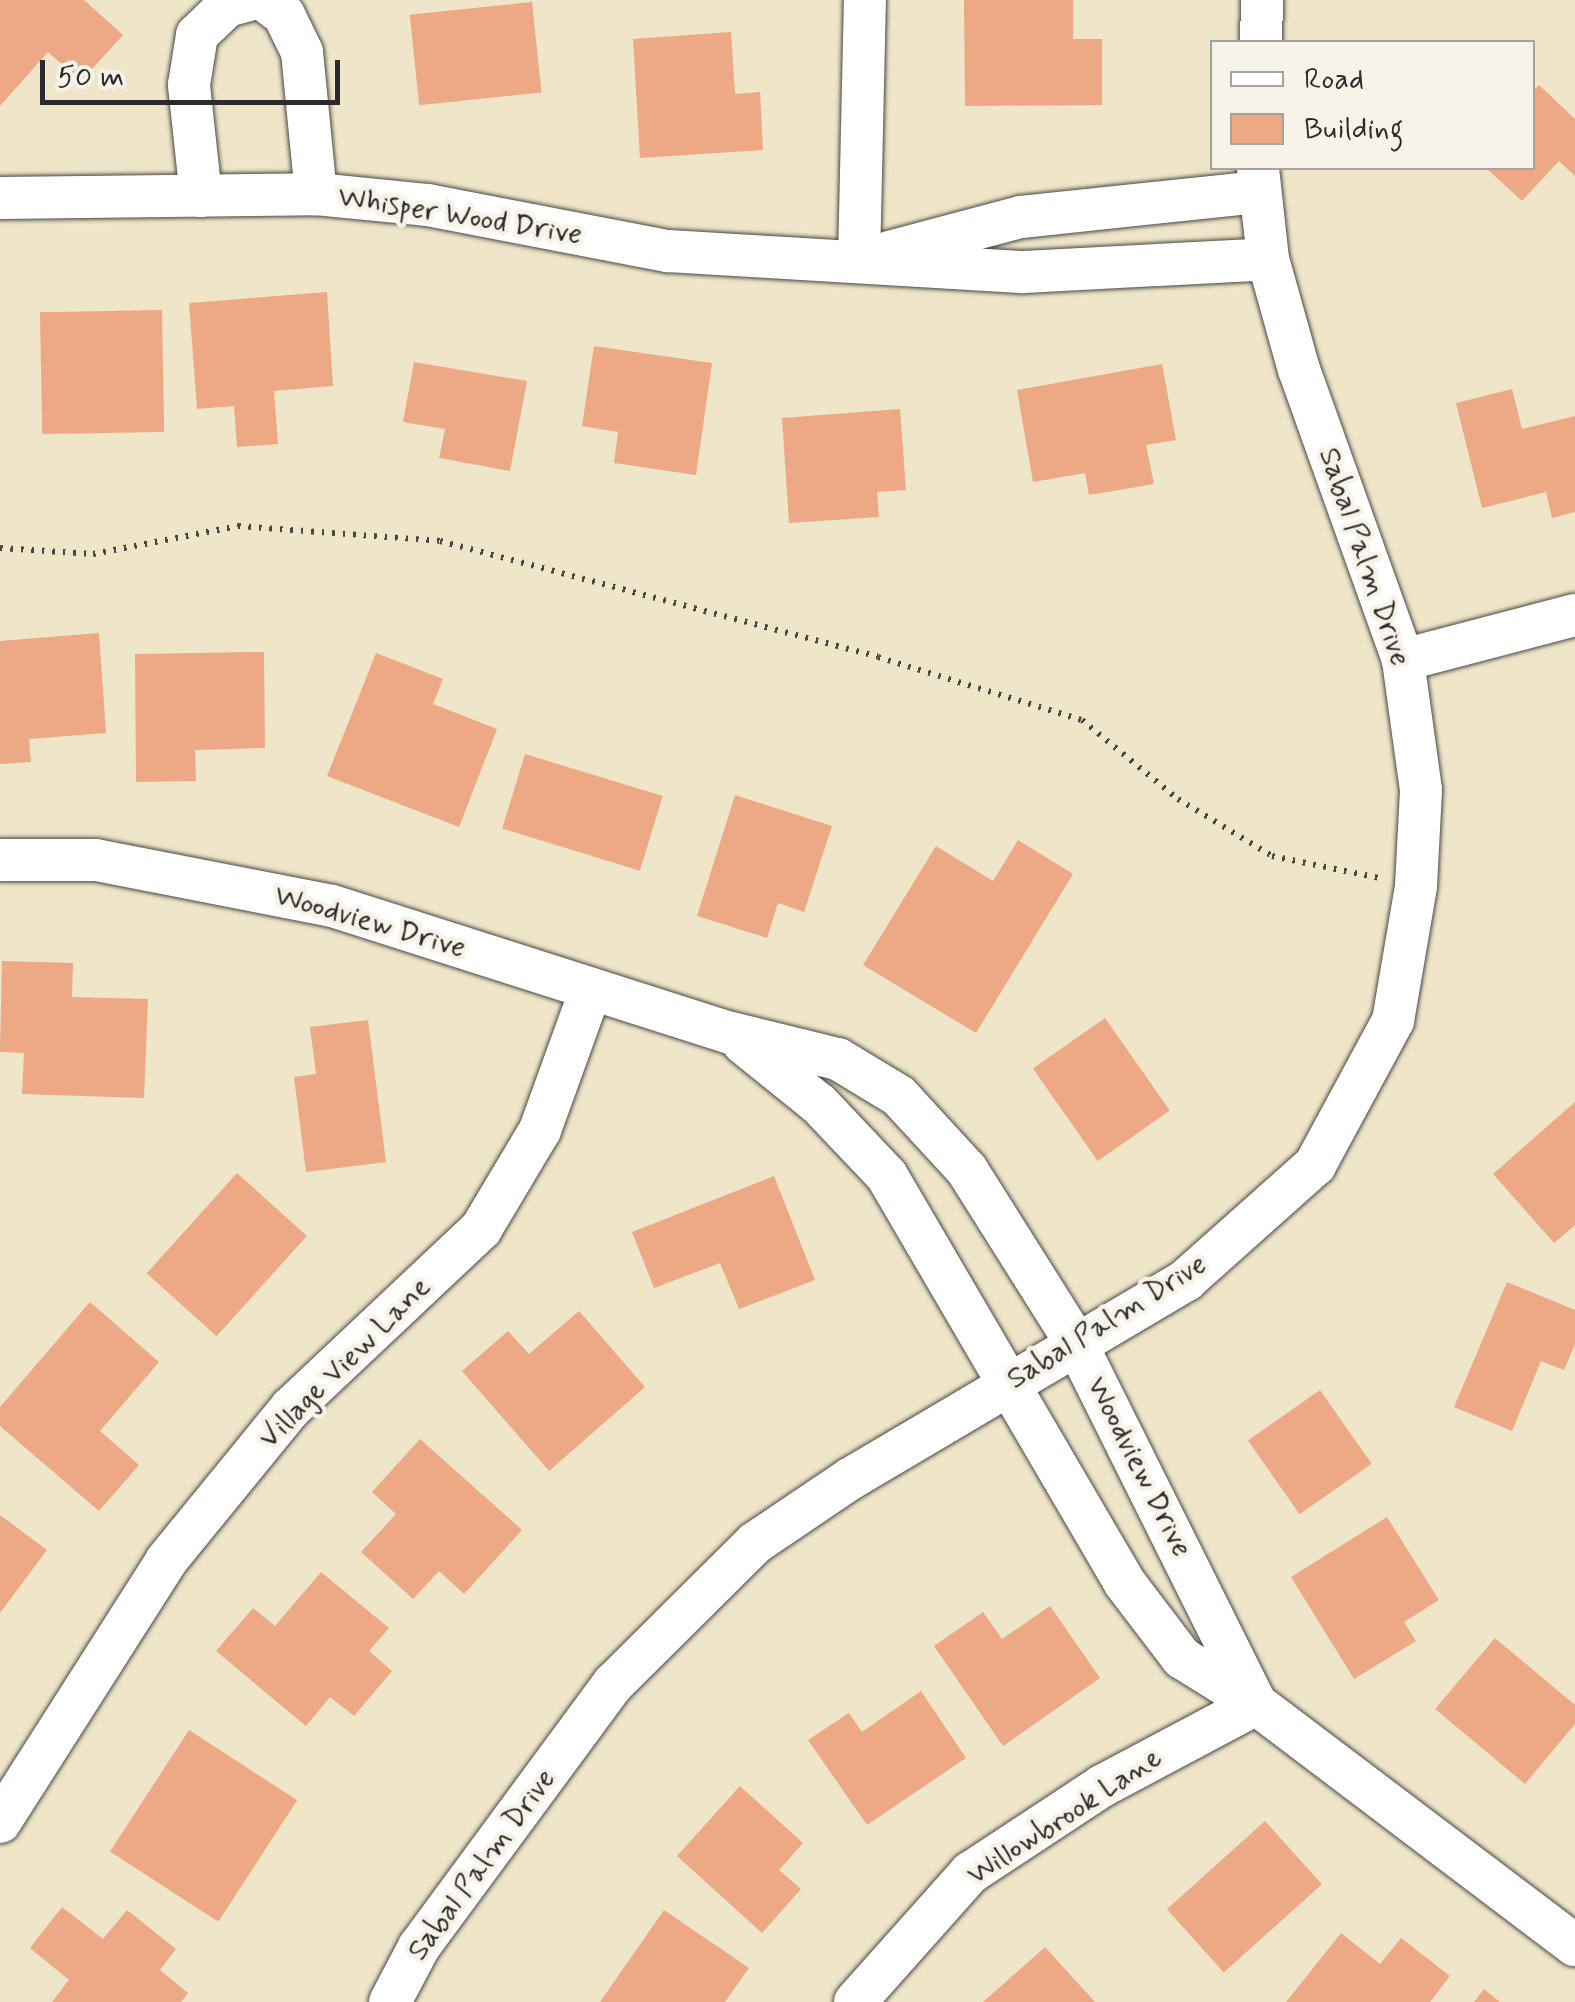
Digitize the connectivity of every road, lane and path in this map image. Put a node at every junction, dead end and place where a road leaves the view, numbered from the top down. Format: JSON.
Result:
{"nodes":[{"id":1,"x":250,"y":0,"type":"edge"},
{"id":2,"x":264,"y":0,"type":"edge"},
{"id":3,"x":865,"y":0,"type":"edge"},
{"id":4,"x":1262,"y":0,"type":"edge"},
{"id":5,"x":1261,"y":40,"type":"edge"},
{"id":6,"x":1258,"y":180,"type":"edge"},
{"id":7,"x":316,"y":194,"type":"junction"},
{"id":8,"x":201,"y":196,"type":"junction"},
{"id":9,"x":0,"y":198,"type":"edge"},
{"id":10,"x":1268,"y":259,"type":"junction"},
{"id":11,"x":860,"y":260,"type":"junction"},
{"id":12,"x":0,"y":548,"type":"edge"},
{"id":13,"x":1575,"y":615,"type":"edge"},
{"id":14,"x":1403,"y":660,"type":"junction"},
{"id":15,"x":0,"y":860,"type":"edge"},
{"id":16,"x":1416,"y":886,"type":"junction"},
{"id":17,"x":591,"y":989,"type":"junction"},
{"id":18,"x":732,"y":1033,"type":"junction"},
{"id":19,"x":1077,"y":1345,"type":"junction"},
{"id":20,"x":1010,"y":1384,"type":"junction"},
{"id":21,"x":1256,"y":1704,"type":"junction"},
{"id":22,"x":0,"y":1822,"type":"edge"},
{"id":23,"x":1575,"y":1945,"type":"edge"},
{"id":24,"x":390,"y":2002,"type":"edge"},
{"id":25,"x":855,"y":2002,"type":"edge"}],
"edges":[{"from":1,"to":8,"type":"street"},
{"from":2,"to":7,"type":"street"},
{"from":3,"to":11,"type":"street"},
{"from":4,"to":5,"type":"street"},
{"from":6,"to":10,"type":"street","name":"Sabal Palm Drive"},
{"from":6,"to":11,"type":"street","name":"Whisper Wood Drive"},
{"from":7,"to":8,"type":"street","name":"Whisper Wood Drive"},
{"from":7,"to":11,"type":"street","name":"Whisper Wood Drive"},
{"from":8,"to":9,"type":"street","name":"Whisper Wood Drive"},
{"from":10,"to":11,"type":"street","name":"Whisper Wood Drive"},
{"from":10,"to":14,"type":"street","name":"Sabal Palm Drive"},
{"from":12,"to":16,"type":"path"},
{"from":13,"to":14,"type":"street"},
{"from":14,"to":16,"type":"street","name":"Sabal Palm Drive"},
{"from":15,"to":17,"type":"street","name":"Woodview Drive"},
{"from":16,"to":19,"type":"street","name":"Sabal Palm Drive"},
{"from":17,"to":18,"type":"street","name":"Woodview Drive"},
{"from":17,"to":22,"type":"street","name":"Village View Lane"},
{"from":18,"to":19,"type":"street","name":"Woodview Drive"},
{"from":18,"to":20,"type":"street","name":"Woodview Drive"},
{"from":19,"to":20,"type":"street","name":"Sabal Palm Drive"},
{"from":19,"to":21,"type":"street","name":"Woodview Drive"},
{"from":20,"to":21,"type":"street","name":"Woodview Drive"},
{"from":20,"to":24,"type":"street","name":"Sabal Palm Drive"},
{"from":21,"to":23,"type":"street","name":"Woodview Drive"},
{"from":21,"to":25,"type":"street","name":"Willowbrook Lane"}]}
